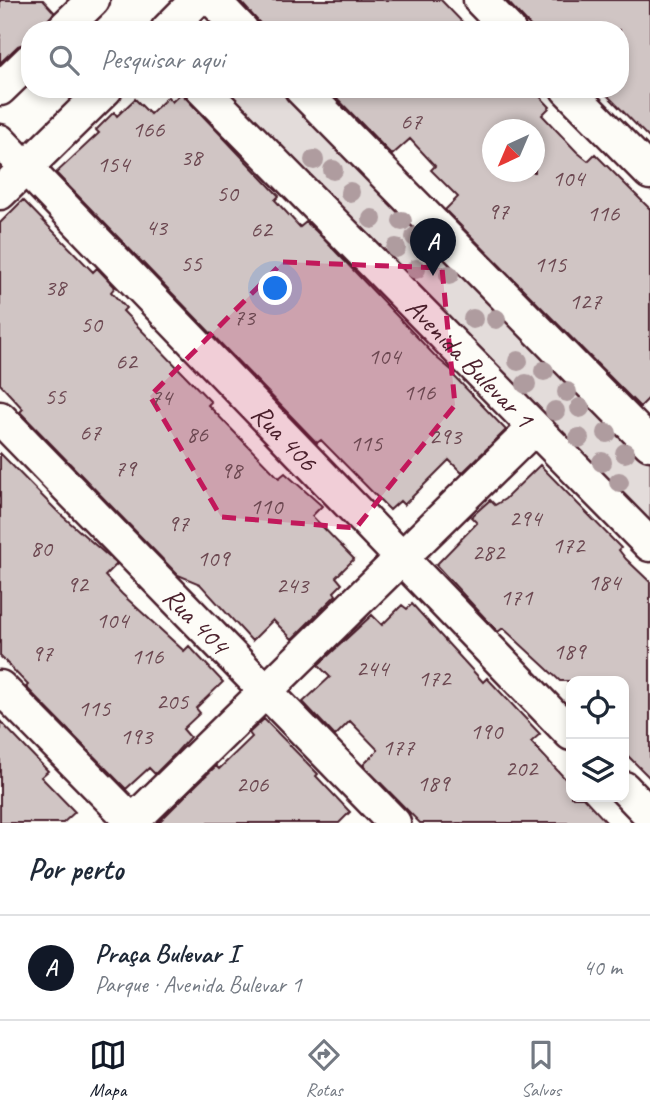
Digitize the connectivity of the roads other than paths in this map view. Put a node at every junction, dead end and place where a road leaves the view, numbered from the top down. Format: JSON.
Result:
{"nodes":[{"id":1,"x":93,"y":0,"type":"edge"},
{"id":2,"x":197,"y":0,"type":"edge"},
{"id":3,"x":213,"y":0,"type":"edge"},
{"id":4,"x":480,"y":0,"type":"edge"},
{"id":5,"x":71,"y":21,"type":"edge"},
{"id":6,"x":176,"y":21,"type":"edge"},
{"id":7,"x":233,"y":21,"type":"edge"},
{"id":8,"x":500,"y":21,"type":"edge"},
{"id":9,"x":21,"y":69,"type":"edge"},
{"id":10,"x":0,"y":89,"type":"edge"},
{"id":11,"x":97,"y":98,"type":"edge"},
{"id":12,"x":211,"y":98,"type":"edge"},
{"id":13,"x":310,"y":98,"type":"edge"},
{"id":14,"x":576,"y":98,"type":"edge"},
{"id":15,"x":0,"y":141,"type":"edge"},
{"id":16,"x":25,"y":168,"type":"junction"},
{"id":17,"x":650,"y":173,"type":"edge"},
{"id":18,"x":0,"y":193,"type":"edge"},
{"id":19,"x":0,"y":418,"type":"edge"},
{"id":20,"x":534,"y":428,"type":"junction"},
{"id":21,"x":650,"y":444,"type":"edge"},
{"id":22,"x":650,"y":545,"type":"edge"},
{"id":23,"x":400,"y":558,"type":"junction"},
{"id":24,"x":0,"y":687,"type":"edge"},
{"id":25,"x":266,"y":692,"type":"junction"},
{"id":26,"x":566,"y":729,"type":"edge"},
{"id":27,"x":629,"y":793,"type":"edge"},
{"id":28,"x":650,"y":815,"type":"edge"},
{"id":29,"x":132,"y":822,"type":"edge"},
{"id":30,"x":394,"y":823,"type":"edge"}],
"edges":[{"from":1,"to":5,"type":"street"},
{"from":2,"to":6,"type":"street"},
{"from":3,"to":7,"type":"street"},
{"from":4,"to":8,"type":"street"},
{"from":9,"to":10,"type":"street"},
{"from":11,"to":16,"type":"street"},
{"from":12,"to":20,"type":"street","name":"Avenida Bulevar 1"},
{"from":13,"to":21,"type":"street"},
{"from":14,"to":17,"type":"street"},
{"from":15,"to":16,"type":"street","name":"Rua 406"},
{"from":16,"to":18,"type":"street"},
{"from":16,"to":23,"type":"street","name":"Rua 406"},
{"from":19,"to":25,"type":"street","name":"Rua 404"},
{"from":20,"to":22,"type":"street","name":"Avenida Bulevar 1"},
{"from":20,"to":23,"type":"street"},
{"from":23,"to":25,"type":"street"},
{"from":23,"to":26,"type":"street","name":"Rua 406"},
{"from":24,"to":29,"type":"street"},
{"from":25,"to":29,"type":"street"},
{"from":25,"to":30,"type":"street","name":"Rua 404"},
{"from":27,"to":28,"type":"street"}]}
